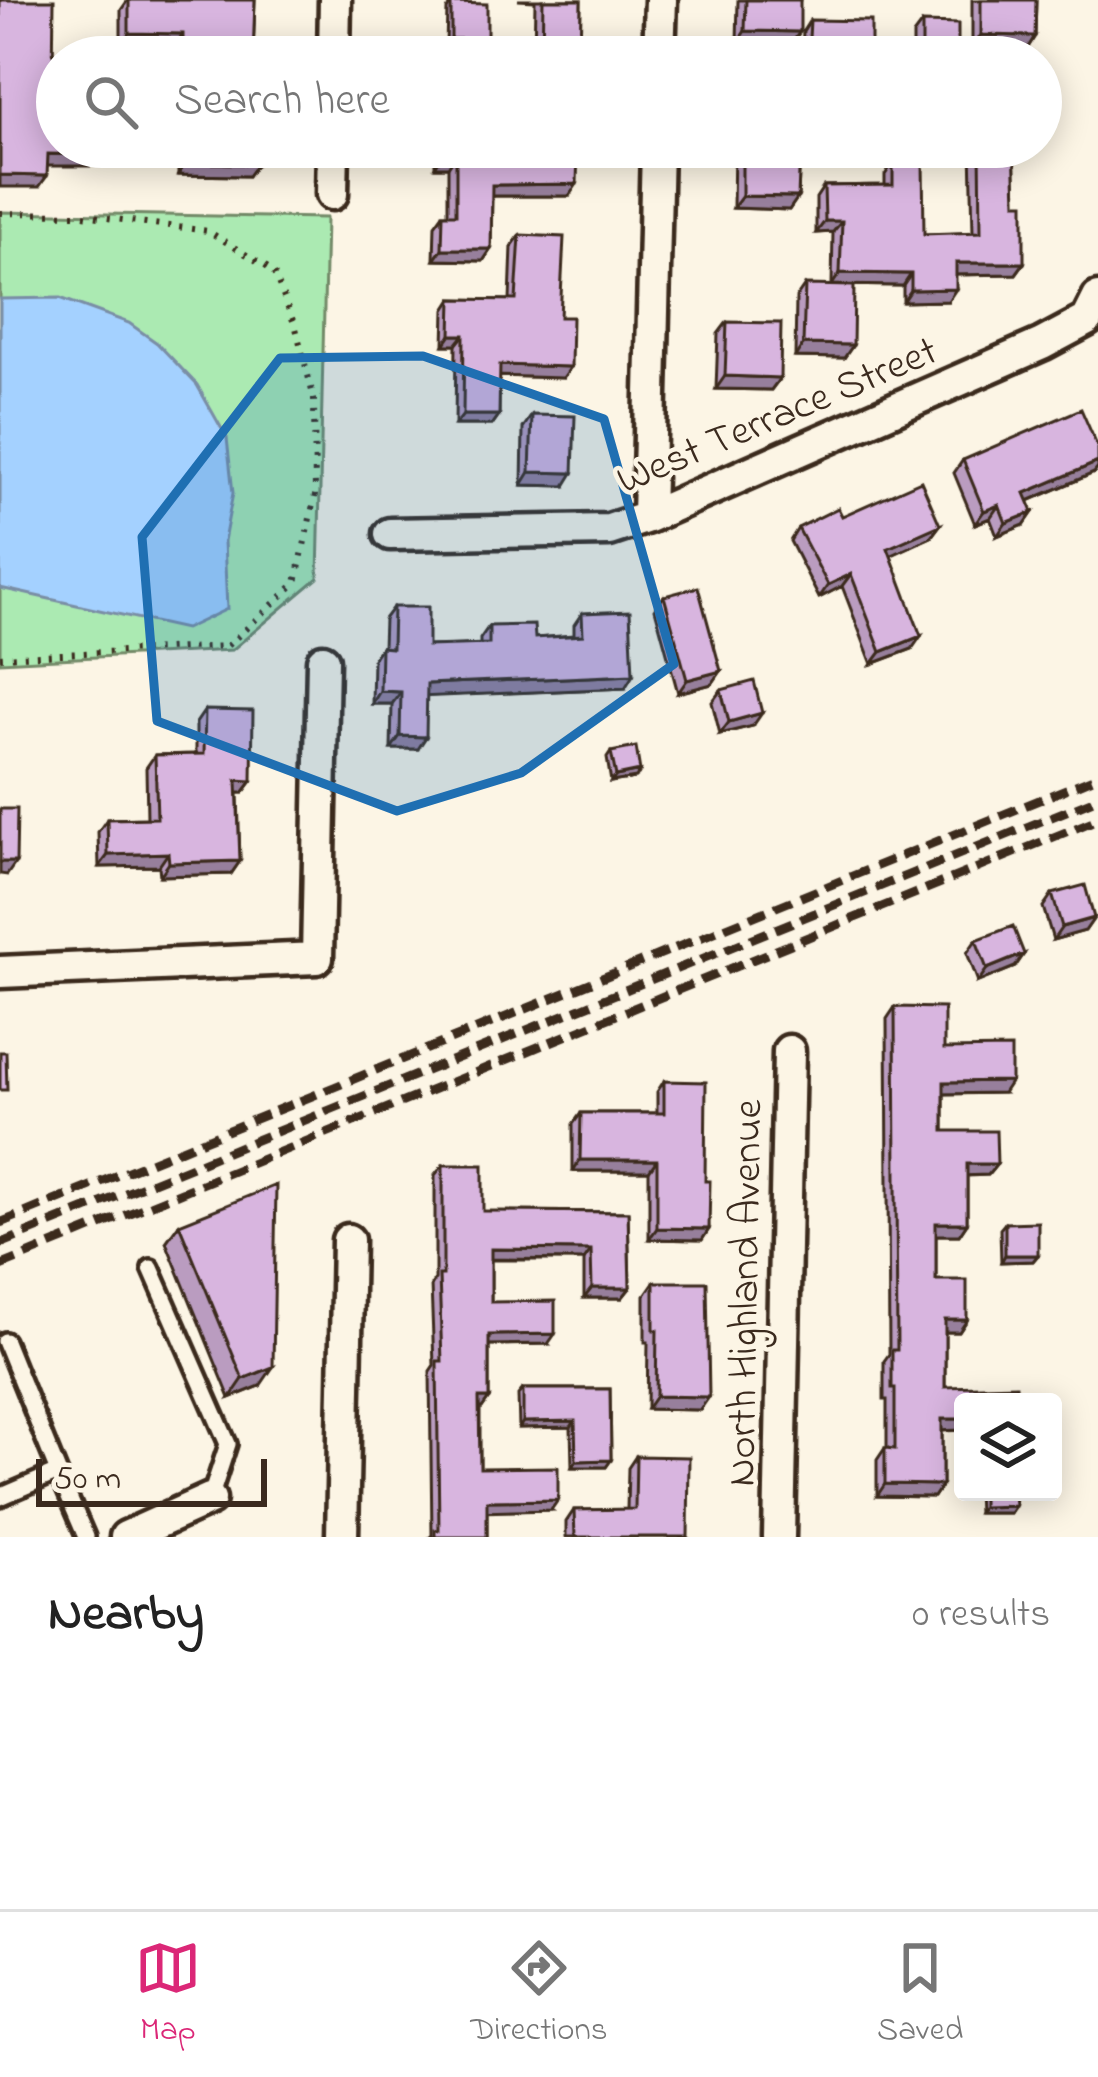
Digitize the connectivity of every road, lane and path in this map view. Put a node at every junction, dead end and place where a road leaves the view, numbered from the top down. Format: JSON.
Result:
{"nodes":[{"id":1,"x":335,"y":0,"type":"edge"},
{"id":2,"x":661,"y":0,"type":"edge"},
{"id":3,"x":334,"y":36,"type":"edge"},
{"id":4,"x":660,"y":36,"type":"edge"},
{"id":5,"x":333,"y":168,"type":"edge"},
{"id":6,"x":656,"y":168,"type":"edge"},
{"id":7,"x":332,"y":194,"type":"dead end"},
{"id":8,"x":0,"y":213,"type":"edge"},
{"id":9,"x":1098,"y":298,"type":"edge"},
{"id":10,"x":648,"y":517,"type":"junction"},
{"id":11,"x":390,"y":534,"type":"dead end"},
{"id":12,"x":0,"y":657,"type":"edge"},
{"id":13,"x":323,"y":660,"type":"dead end"},
{"id":14,"x":0,"y":972,"type":"edge"},
{"id":15,"x":789,"y":1052,"type":"dead end"},
{"id":16,"x":347,"y":1240,"type":"dead end"},
{"id":17,"x":151,"y":1268,"type":"dead end"},
{"id":18,"x":5,"y":1341,"type":"dead end"},
{"id":19,"x":58,"y":1472,"type":"junction"},
{"id":20,"x":0,"y":1497,"type":"edge"},
{"id":21,"x":210,"y":1499,"type":"joint"},
{"id":22,"x":86,"y":1537,"type":"edge"},
{"id":23,"x":126,"y":1537,"type":"edge"},
{"id":24,"x":342,"y":1537,"type":"edge"},
{"id":25,"x":779,"y":1537,"type":"edge"}],
"edges":[{"from":1,"to":3,"type":"street"},
{"from":2,"to":4,"type":"street"},
{"from":5,"to":7,"type":"street"},
{"from":6,"to":10,"type":"street"},
{"from":8,"to":12,"type":"path"},
{"from":9,"to":10,"type":"street","name":"West Terrace Street"},
{"from":10,"to":11,"type":"street","name":"West Terrace Street"},
{"from":13,"to":14,"type":"street"},
{"from":15,"to":25,"type":"street","name":"North Highland Avenue"},
{"from":16,"to":24,"type":"street"},
{"from":17,"to":21,"type":"lane"},
{"from":18,"to":19,"type":"lane"},
{"from":19,"to":20,"type":"lane"},
{"from":19,"to":22,"type":"lane"},
{"from":21,"to":23,"type":"street"}]}
